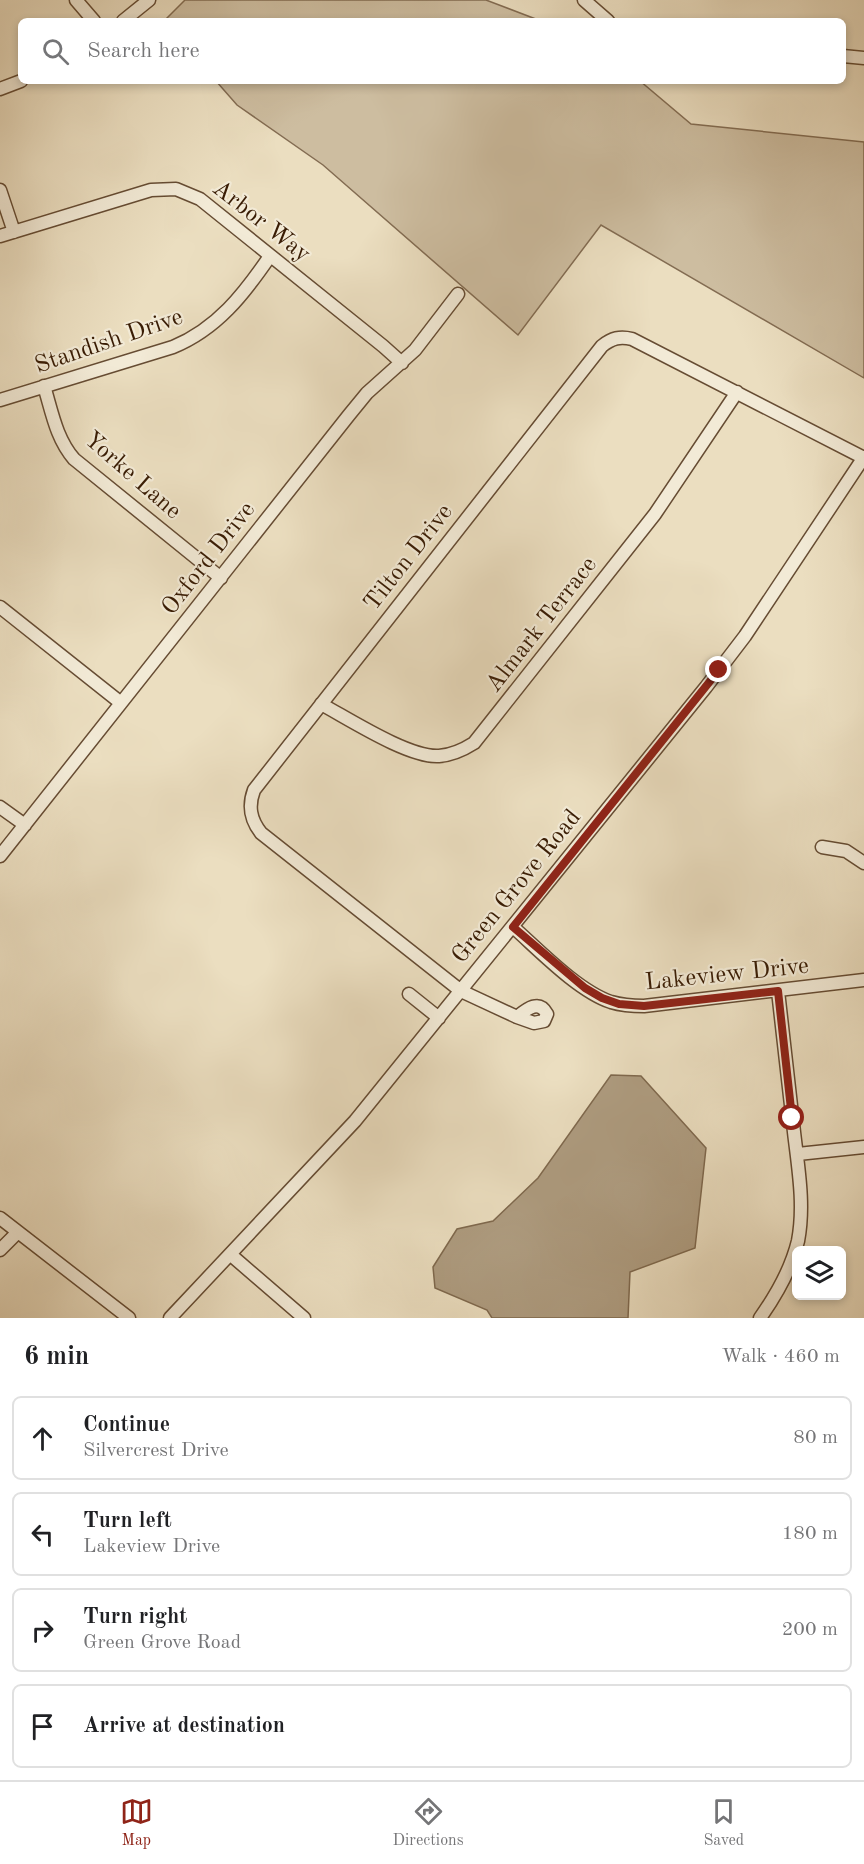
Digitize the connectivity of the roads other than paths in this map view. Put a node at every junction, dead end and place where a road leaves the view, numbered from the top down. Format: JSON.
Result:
{"nodes":[{"id":1,"x":76,"y":0,"type":"edge"},
{"id":2,"x":149,"y":0,"type":"edge"},
{"id":3,"x":584,"y":0,"type":"edge"},
{"id":4,"x":91,"y":18,"type":"edge"},
{"id":5,"x":127,"y":18,"type":"edge"},
{"id":6,"x":605,"y":18,"type":"edge"},
{"id":7,"x":846,"y":56,"type":"edge"},
{"id":8,"x":864,"y":58,"type":"edge"},
{"id":9,"x":18,"y":82,"type":"edge"},
{"id":10,"x":0,"y":89,"type":"edge"},
{"id":11,"x":0,"y":190,"type":"edge"},
{"id":12,"x":14,"y":232,"type":"junction"},
{"id":13,"x":0,"y":236,"type":"edge"},
{"id":14,"x":270,"y":256,"type":"junction"},
{"id":15,"x":458,"y":294,"type":"dead end"},
{"id":16,"x":402,"y":363,"type":"junction"},
{"id":17,"x":44,"y":387,"type":"junction"},
{"id":18,"x":737,"y":392,"type":"junction"},
{"id":19,"x":0,"y":400,"type":"edge"},
{"id":20,"x":864,"y":458,"type":"edge"},
{"id":21,"x":221,"y":578,"type":"junction"},
{"id":22,"x":0,"y":607,"type":"edge"},
{"id":23,"x":121,"y":703,"type":"junction"},
{"id":24,"x":321,"y":704,"type":"junction"},
{"id":25,"x":0,"y":807,"type":"edge"},
{"id":26,"x":25,"y":825,"type":"junction"},
{"id":27,"x":822,"y":847,"type":"dead end"},
{"id":28,"x":0,"y":856,"type":"edge"},
{"id":29,"x":864,"y":863,"type":"edge"},
{"id":30,"x":513,"y":927,"type":"junction"},
{"id":31,"x":864,"y":980,"type":"edge"},
{"id":32,"x":461,"y":991,"type":"junction"},
{"id":33,"x":778,"y":991,"type":"junction"},
{"id":34,"x":409,"y":994,"type":"dead end"},
{"id":35,"x":517,"y":1017,"type":"dead end"},
{"id":36,"x":439,"y":1018,"type":"junction"},
{"id":37,"x":864,"y":1147,"type":"edge"},
{"id":38,"x":798,"y":1154,"type":"junction"},
{"id":39,"x":0,"y":1218,"type":"edge"},
{"id":40,"x":18,"y":1232,"type":"junction"},
{"id":41,"x":0,"y":1250,"type":"edge"},
{"id":42,"x":231,"y":1254,"type":"junction"},
{"id":43,"x":129,"y":1318,"type":"edge"},
{"id":44,"x":170,"y":1318,"type":"edge"},
{"id":45,"x":304,"y":1318,"type":"edge"},
{"id":46,"x":760,"y":1318,"type":"edge"}],
"edges":[{"from":1,"to":4,"type":"street"},
{"from":2,"to":5,"type":"street"},
{"from":3,"to":6,"type":"street"},
{"from":7,"to":8,"type":"street"},
{"from":9,"to":10,"type":"street"},
{"from":11,"to":12,"type":"street"},
{"from":12,"to":13,"type":"street","name":"Arbor Way"},
{"from":12,"to":14,"type":"street","name":"Arbor Way"},
{"from":14,"to":16,"type":"street","name":"Arbor Way"},
{"from":14,"to":17,"type":"street","name":"Standish Drive"},
{"from":15,"to":16,"type":"street","name":"Oxford Drive"},
{"from":16,"to":21,"type":"street","name":"Oxford Drive"},
{"from":17,"to":19,"type":"street","name":"Standish Drive"},
{"from":17,"to":21,"type":"street","name":"Yorke Lane"},
{"from":18,"to":20,"type":"street","name":"Tilton Drive"},
{"from":18,"to":24,"type":"street","name":"Tilton Drive"},
{"from":18,"to":24,"type":"street","name":"Almark Terrace"},
{"from":20,"to":30,"type":"street","name":"Green Grove Road"},
{"from":21,"to":23,"type":"street","name":"Oxford Drive"},
{"from":22,"to":23,"type":"street"},
{"from":23,"to":26,"type":"street","name":"Oxford Drive"},
{"from":24,"to":32,"type":"street","name":"Tilton Drive"},
{"from":25,"to":26,"type":"street"},
{"from":26,"to":28,"type":"street","name":"Oxford Drive"},
{"from":27,"to":29,"type":"street"},
{"from":30,"to":32,"type":"street","name":"Green Grove Road"},
{"from":30,"to":33,"type":"street","name":"Lakeview Drive"},
{"from":31,"to":33,"type":"street","name":"Lakeview Drive"},
{"from":32,"to":35,"type":"street","name":"Tilton Drive"},
{"from":32,"to":36,"type":"street","name":"Green Grove Road"},
{"from":33,"to":38,"type":"street"},
{"from":34,"to":36,"type":"street"},
{"from":36,"to":42,"type":"street","name":"Green Grove Road"},
{"from":37,"to":38,"type":"street"},
{"from":38,"to":46,"type":"street"},
{"from":39,"to":40,"type":"street"},
{"from":40,"to":41,"type":"street"},
{"from":40,"to":43,"type":"street"},
{"from":42,"to":44,"type":"street","name":"Green Grove Road"},
{"from":42,"to":45,"type":"street"}]}
